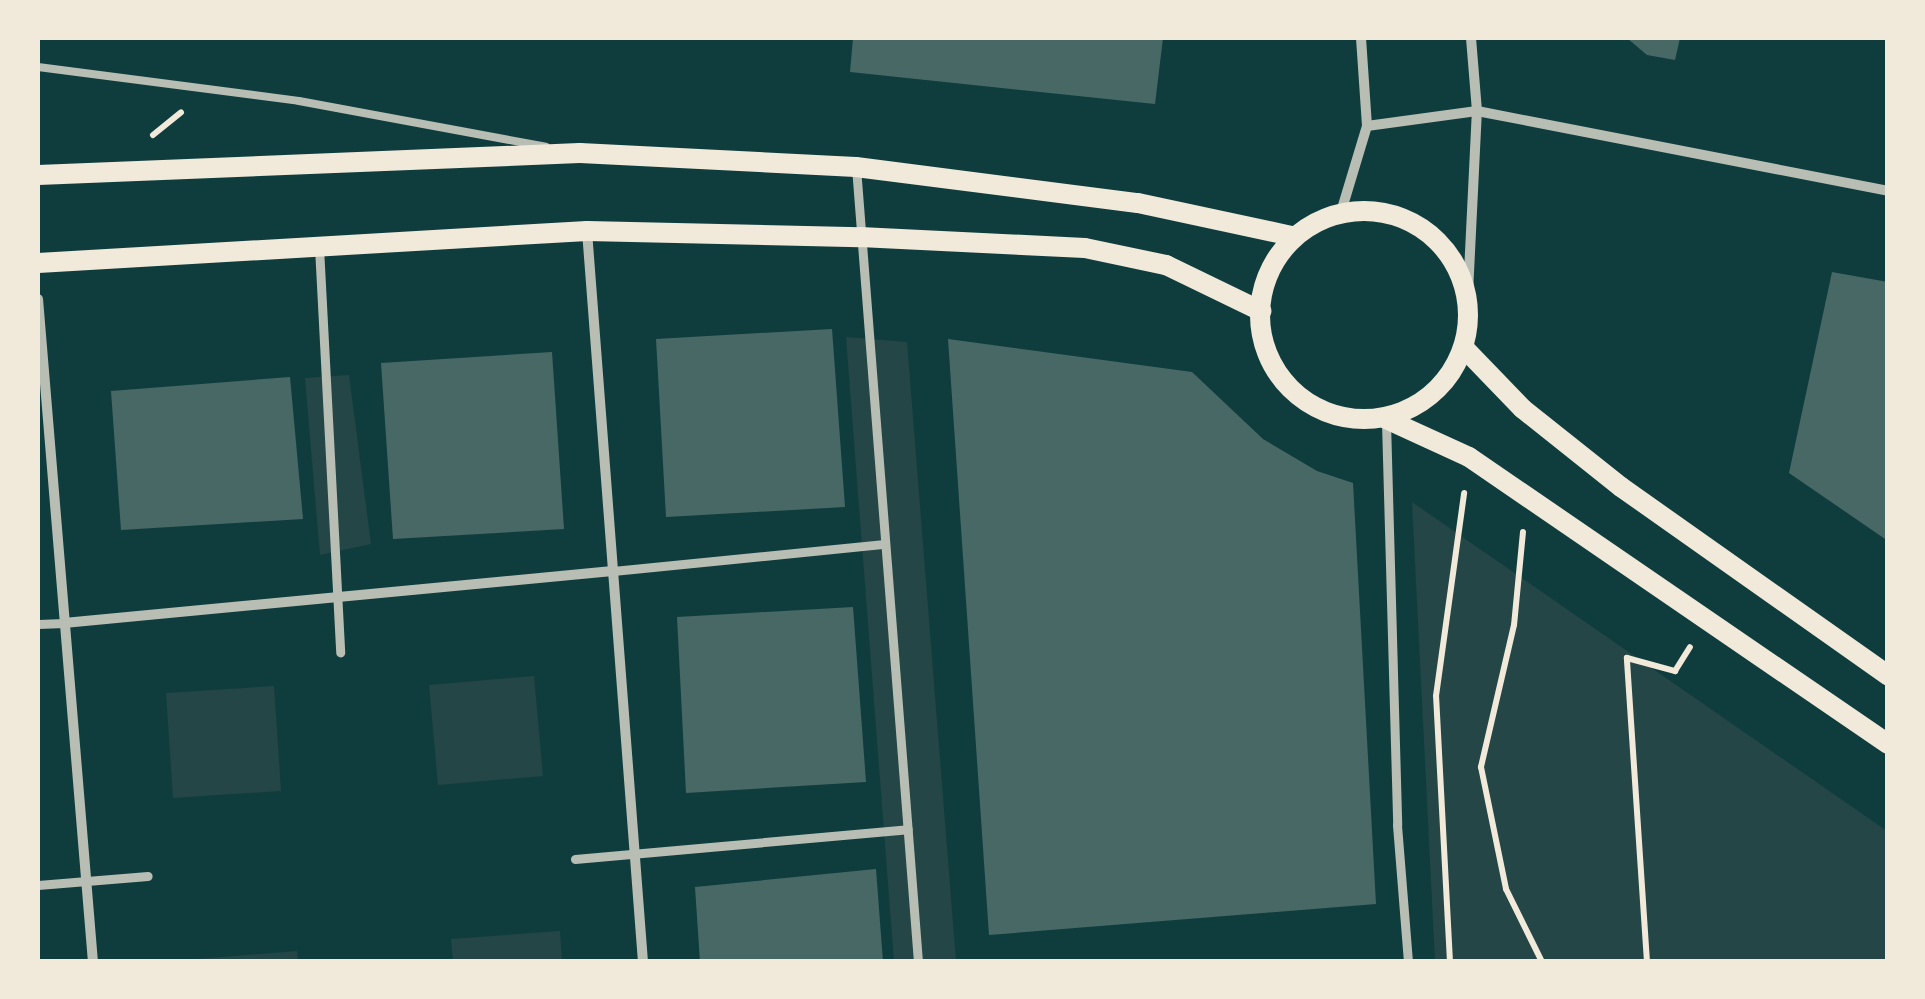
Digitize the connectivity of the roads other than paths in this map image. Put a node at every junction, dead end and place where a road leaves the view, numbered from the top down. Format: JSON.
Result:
{"nodes":[{"id":1,"x":1361,"y":38,"type":"edge"},
{"id":2,"x":1470,"y":38,"type":"edge"},
{"id":3,"x":38,"y":67,"type":"edge"},
{"id":4,"x":1477,"y":111,"type":"junction"},
{"id":5,"x":1367,"y":126,"type":"junction"},
{"id":6,"x":580,"y":153,"type":"junction"},
{"id":7,"x":856,"y":167,"type":"junction"},
{"id":8,"x":38,"y":175,"type":"edge"},
{"id":9,"x":1888,"y":191,"type":"edge"},
{"id":10,"x":1341,"y":212,"type":"junction"},
{"id":11,"x":587,"y":231,"type":"junction"},
{"id":12,"x":1292,"y":236,"type":"junction"},
{"id":13,"x":860,"y":238,"type":"junction"},
{"id":14,"x":319,"y":247,"type":"junction"},
{"id":15,"x":38,"y":262,"type":"edge"},
{"id":16,"x":1468,"y":293,"type":"junction"},
{"id":17,"x":38,"y":298,"type":"edge"},
{"id":18,"x":1261,"y":310,"type":"junction"},
{"id":19,"x":1464,"y":348,"type":"junction"},
{"id":20,"x":1386,"y":420,"type":"junction"},
{"id":21,"x":885,"y":544,"type":"junction"},
{"id":22,"x":613,"y":571,"type":"junction"},
{"id":23,"x":338,"y":596,"type":"junction"},
{"id":24,"x":64,"y":622,"type":"junction"},
{"id":25,"x":38,"y":624,"type":"edge"},
{"id":26,"x":340,"y":652,"type":"dead end"},
{"id":27,"x":1888,"y":675,"type":"edge"},
{"id":28,"x":1888,"y":744,"type":"edge"},
{"id":29,"x":908,"y":829,"type":"junction"},
{"id":30,"x":635,"y":854,"type":"junction"},
{"id":31,"x":576,"y":859,"type":"dead end"},
{"id":32,"x":148,"y":876,"type":"dead end"},
{"id":33,"x":86,"y":881,"type":"junction"},
{"id":34,"x":38,"y":885,"type":"edge"},
{"id":35,"x":93,"y":962,"type":"edge"},
{"id":36,"x":642,"y":962,"type":"edge"},
{"id":37,"x":918,"y":962,"type":"edge"},
{"id":38,"x":1408,"y":962,"type":"edge"}],
"edges":[{"from":1,"to":5,"type":"street"},
{"from":2,"to":4,"type":"street"},
{"from":3,"to":6,"type":"lane"},
{"from":4,"to":5,"type":"street"},
{"from":4,"to":9,"type":"street"},
{"from":4,"to":16,"type":"street"},
{"from":5,"to":10,"type":"street"},
{"from":6,"to":7,"type":"main road"},
{"from":6,"to":8,"type":"main road"},
{"from":7,"to":12,"type":"main road"},
{"from":7,"to":13,"type":"street"},
{"from":10,"to":12,"type":"main road"},
{"from":10,"to":16,"type":"main road"},
{"from":11,"to":13,"type":"main road"},
{"from":11,"to":14,"type":"main road"},
{"from":11,"to":22,"type":"street"},
{"from":12,"to":18,"type":"main road"},
{"from":13,"to":18,"type":"main road"},
{"from":13,"to":21,"type":"street"},
{"from":14,"to":15,"type":"main road"},
{"from":14,"to":23,"type":"street"},
{"from":16,"to":19,"type":"main road"},
{"from":17,"to":24,"type":"street"},
{"from":18,"to":20,"type":"main road"},
{"from":19,"to":20,"type":"main road"},
{"from":19,"to":27,"type":"main road"},
{"from":20,"to":28,"type":"main road"},
{"from":20,"to":38,"type":"street"},
{"from":21,"to":22,"type":"street"},
{"from":21,"to":29,"type":"street"},
{"from":22,"to":23,"type":"street"},
{"from":22,"to":30,"type":"street"},
{"from":23,"to":24,"type":"street"},
{"from":23,"to":26,"type":"street"},
{"from":24,"to":25,"type":"street"},
{"from":24,"to":33,"type":"street"},
{"from":29,"to":30,"type":"street"},
{"from":29,"to":37,"type":"street"},
{"from":30,"to":31,"type":"street"},
{"from":30,"to":36,"type":"street"},
{"from":32,"to":33,"type":"street"},
{"from":33,"to":34,"type":"street"},
{"from":33,"to":35,"type":"street"}]}
